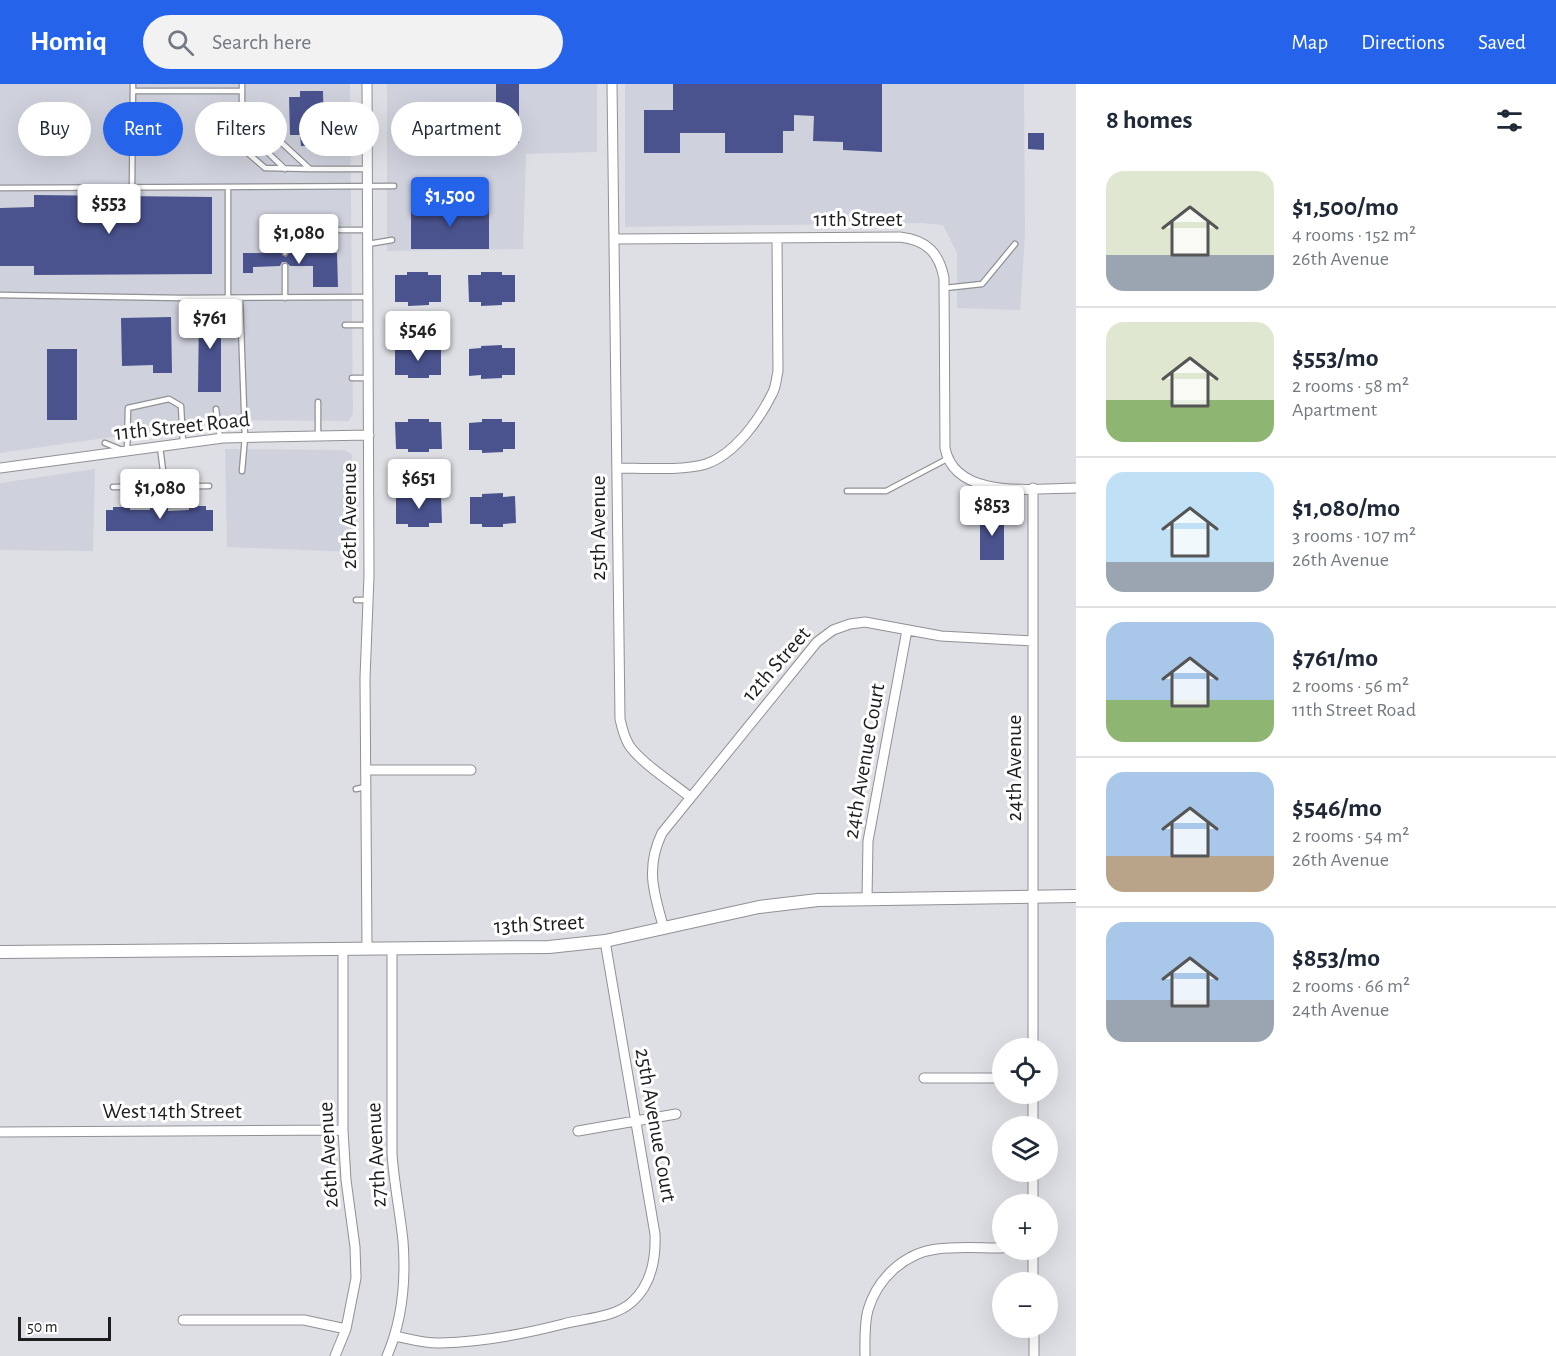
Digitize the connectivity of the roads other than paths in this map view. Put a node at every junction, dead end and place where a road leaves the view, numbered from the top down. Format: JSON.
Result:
{"nodes":[{"id":1,"x":133,"y":84,"type":"edge"},
{"id":2,"x":242,"y":84,"type":"edge"},
{"id":3,"x":367,"y":84,"type":"edge"},
{"id":4,"x":612,"y":84,"type":"edge"},
{"id":5,"x":133,"y":91,"type":"junction"},
{"id":6,"x":242,"y":91,"type":"junction"},
{"id":7,"x":242,"y":102,"type":"edge"},
{"id":8,"x":287,"y":148,"type":"edge"},
{"id":9,"x":251,"y":156,"type":"edge"},
{"id":10,"x":271,"y":156,"type":"edge"},
{"id":11,"x":285,"y":169,"type":"junction"},
{"id":12,"x":310,"y":169,"type":"junction"},
{"id":13,"x":367,"y":169,"type":"junction"},
{"id":14,"x":394,"y":186,"type":"dead end"},
{"id":15,"x":228,"y":187,"type":"junction"},
{"id":16,"x":367,"y":187,"type":"junction"},
{"id":17,"x":0,"y":188,"type":"edge"},
{"id":18,"x":132,"y":188,"type":"junction"},
{"id":19,"x":340,"y":230,"type":"dead end"},
{"id":20,"x":368,"y":230,"type":"junction"},
{"id":21,"x":285,"y":231,"type":"dead end"},
{"id":22,"x":777,"y":238,"type":"junction"},
{"id":23,"x":615,"y":239,"type":"junction"},
{"id":24,"x":392,"y":240,"type":"dead end"},
{"id":25,"x":368,"y":244,"type":"junction"},
{"id":26,"x":1016,"y":244,"type":"dead end"},
{"id":27,"x":285,"y":253,"type":"dead end"},
{"id":28,"x":285,"y":266,"type":"dead end"},
{"id":29,"x":945,"y":288,"type":"junction"},
{"id":30,"x":0,"y":295,"type":"edge"},
{"id":31,"x":368,"y":297,"type":"junction"},
{"id":32,"x":228,"y":298,"type":"junction"},
{"id":33,"x":240,"y":298,"type":"junction"},
{"id":34,"x":285,"y":298,"type":"junction"},
{"id":35,"x":345,"y":325,"type":"dead end"},
{"id":36,"x":368,"y":325,"type":"junction"},
{"id":37,"x":352,"y":378,"type":"dead end"},
{"id":38,"x":368,"y":378,"type":"junction"},
{"id":39,"x":318,"y":402,"type":"dead end"},
{"id":40,"x":216,"y":409,"type":"dead end"},
{"id":41,"x":369,"y":435,"type":"junction"},
{"id":42,"x":318,"y":436,"type":"junction"},
{"id":43,"x":245,"y":437,"type":"junction"},
{"id":44,"x":219,"y":438,"type":"junction"},
{"id":45,"x":105,"y":443,"type":"dead end"},
{"id":46,"x":183,"y":443,"type":"junction"},
{"id":47,"x":159,"y":447,"type":"junction"},
{"id":48,"x":126,"y":451,"type":"junction"},
{"id":49,"x":947,"y":459,"type":"junction"},
{"id":50,"x":0,"y":468,"type":"edge"},
{"id":51,"x":617,"y":468,"type":"junction"},
{"id":52,"x":242,"y":471,"type":"dead end"},
{"id":53,"x":165,"y":486,"type":"junction"},
{"id":54,"x":208,"y":486,"type":"dead end"},
{"id":55,"x":113,"y":487,"type":"dead end"},
{"id":56,"x":1033,"y":488,"type":"junction"},
{"id":57,"x":1076,"y":488,"type":"edge"},
{"id":58,"x":847,"y":491,"type":"dead end"},
{"id":59,"x":357,"y":600,"type":"dead end"},
{"id":60,"x":368,"y":600,"type":"junction"},
{"id":61,"x":907,"y":630,"type":"junction"},
{"id":62,"x":1033,"y":640,"type":"junction"},
{"id":63,"x":367,"y":770,"type":"junction"},
{"id":64,"x":471,"y":770,"type":"dead end"},
{"id":65,"x":690,"y":797,"type":"junction"},
{"id":66,"x":1033,"y":896,"type":"junction"},
{"id":67,"x":1076,"y":896,"type":"edge"},
{"id":68,"x":867,"y":899,"type":"junction"},
{"id":69,"x":664,"y":929,"type":"junction"},
{"id":70,"x":604,"y":941,"type":"junction"},
{"id":71,"x":343,"y":948,"type":"junction"},
{"id":72,"x":367,"y":948,"type":"junction"},
{"id":73,"x":392,"y":948,"type":"junction"},
{"id":74,"x":0,"y":952,"type":"edge"},
{"id":75,"x":1033,"y":1038,"type":"edge"},
{"id":76,"x":924,"y":1078,"type":"dead end"},
{"id":77,"x":992,"y":1078,"type":"edge"},
{"id":78,"x":676,"y":1114,"type":"dead end"},
{"id":79,"x":635,"y":1121,"type":"junction"},
{"id":80,"x":344,"y":1130,"type":"junction"},
{"id":81,"x":578,"y":1131,"type":"dead end"},
{"id":82,"x":0,"y":1132,"type":"edge"},
{"id":83,"x":992,"y":1248,"type":"edge"},
{"id":84,"x":183,"y":1320,"type":"dead end"},
{"id":85,"x":346,"y":1329,"type":"junction"},
{"id":86,"x":395,"y":1336,"type":"junction"},
{"id":87,"x":1034,"y":1338,"type":"edge"},
{"id":88,"x":335,"y":1356,"type":"edge"},
{"id":89,"x":387,"y":1356,"type":"edge"},
{"id":90,"x":865,"y":1356,"type":"edge"},
{"id":91,"x":1034,"y":1356,"type":"edge"}],
"edges":[{"from":1,"to":5,"type":"lane"},
{"from":2,"to":6,"type":"lane"},
{"from":3,"to":13,"type":"street","name":"26th Avenue"},
{"from":4,"to":23,"type":"street","name":"25th Avenue"},
{"from":5,"to":6,"type":"lane"},
{"from":5,"to":18,"type":"lane"},
{"from":6,"to":7,"type":"lane"},
{"from":8,"to":12,"type":"lane"},
{"from":9,"to":11,"type":"lane"},
{"from":10,"to":11,"type":"lane"},
{"from":11,"to":12,"type":"lane"},
{"from":12,"to":13,"type":"lane"},
{"from":13,"to":16,"type":"street","name":"26th Avenue"},
{"from":14,"to":16,"type":"lane"},
{"from":15,"to":16,"type":"lane"},
{"from":15,"to":18,"type":"lane"},
{"from":15,"to":32,"type":"lane"},
{"from":16,"to":20,"type":"street","name":"26th Avenue"},
{"from":17,"to":18,"type":"lane"},
{"from":19,"to":20,"type":"lane"},
{"from":20,"to":25,"type":"street","name":"26th Avenue"},
{"from":21,"to":27,"type":"lane"},
{"from":22,"to":23,"type":"street","name":"11th Street"},
{"from":22,"to":29,"type":"street","name":"11th Street"},
{"from":22,"to":51,"type":"street"},
{"from":23,"to":51,"type":"street","name":"25th Avenue"},
{"from":24,"to":25,"type":"lane"},
{"from":25,"to":31,"type":"street","name":"26th Avenue"},
{"from":26,"to":29,"type":"lane"},
{"from":28,"to":34,"type":"lane"},
{"from":29,"to":49,"type":"street","name":"11th Street"},
{"from":30,"to":32,"type":"lane"},
{"from":31,"to":34,"type":"lane"},
{"from":31,"to":36,"type":"street","name":"26th Avenue"},
{"from":32,"to":33,"type":"lane"},
{"from":33,"to":34,"type":"lane"},
{"from":33,"to":43,"type":"lane"},
{"from":35,"to":36,"type":"lane"},
{"from":36,"to":38,"type":"street","name":"26th Avenue"},
{"from":37,"to":38,"type":"lane"},
{"from":38,"to":41,"type":"street","name":"26th Avenue"},
{"from":39,"to":42,"type":"lane"},
{"from":40,"to":44,"type":"lane"},
{"from":41,"to":42,"type":"street","name":"11th Street Road"},
{"from":41,"to":60,"type":"street","name":"26th Avenue"},
{"from":42,"to":43,"type":"street","name":"11th Street Road"},
{"from":43,"to":44,"type":"street","name":"11th Street Road"},
{"from":43,"to":52,"type":"lane"},
{"from":44,"to":46,"type":"street","name":"11th Street Road"},
{"from":45,"to":48,"type":"lane"},
{"from":46,"to":47,"type":"street","name":"11th Street Road"},
{"from":46,"to":48,"type":"lane"},
{"from":47,"to":48,"type":"street","name":"11th Street Road"},
{"from":47,"to":53,"type":"lane"},
{"from":48,"to":50,"type":"street","name":"11th Street Road"},
{"from":49,"to":56,"type":"street"},
{"from":49,"to":58,"type":"lane"},
{"from":51,"to":65,"type":"street","name":"25th Avenue"},
{"from":53,"to":54,"type":"lane"},
{"from":53,"to":55,"type":"lane"},
{"from":56,"to":57,"type":"street"},
{"from":56,"to":62,"type":"street","name":"24th Avenue"},
{"from":59,"to":60,"type":"lane"},
{"from":60,"to":63,"type":"street","name":"26th Avenue"},
{"from":61,"to":62,"type":"street","name":"12th Street"},
{"from":61,"to":65,"type":"street","name":"12th Street"},
{"from":61,"to":68,"type":"street","name":"24th Avenue Court"},
{"from":62,"to":66,"type":"street","name":"24th Avenue"},
{"from":63,"to":64,"type":"street"},
{"from":63,"to":72,"type":"street","name":"26th Avenue"},
{"from":65,"to":69,"type":"street"},
{"from":66,"to":67,"type":"street","name":"13th Street"},
{"from":66,"to":68,"type":"street","name":"13th Street"},
{"from":66,"to":75,"type":"street","name":"24th Avenue"},
{"from":68,"to":69,"type":"street","name":"13th Street"},
{"from":69,"to":70,"type":"street","name":"13th Street"},
{"from":70,"to":73,"type":"street","name":"13th Street"},
{"from":70,"to":79,"type":"street","name":"25th Avenue Court"},
{"from":71,"to":72,"type":"street","name":"13th Street"},
{"from":71,"to":74,"type":"street","name":"13th Street"},
{"from":71,"to":80,"type":"street","name":"26th Avenue"},
{"from":72,"to":73,"type":"street","name":"13th Street"},
{"from":73,"to":86,"type":"street","name":"27th Avenue"},
{"from":76,"to":77,"type":"street"},
{"from":78,"to":79,"type":"street"},
{"from":79,"to":81,"type":"street"},
{"from":79,"to":86,"type":"street","name":"25th Avenue Court"},
{"from":80,"to":82,"type":"street","name":"West 14th Street"},
{"from":80,"to":85,"type":"street","name":"26th Avenue"},
{"from":83,"to":90,"type":"street"},
{"from":84,"to":85,"type":"street"},
{"from":85,"to":88,"type":"street","name":"26th Avenue"},
{"from":86,"to":89,"type":"street","name":"27th Avenue"},
{"from":87,"to":91,"type":"street"}]}
